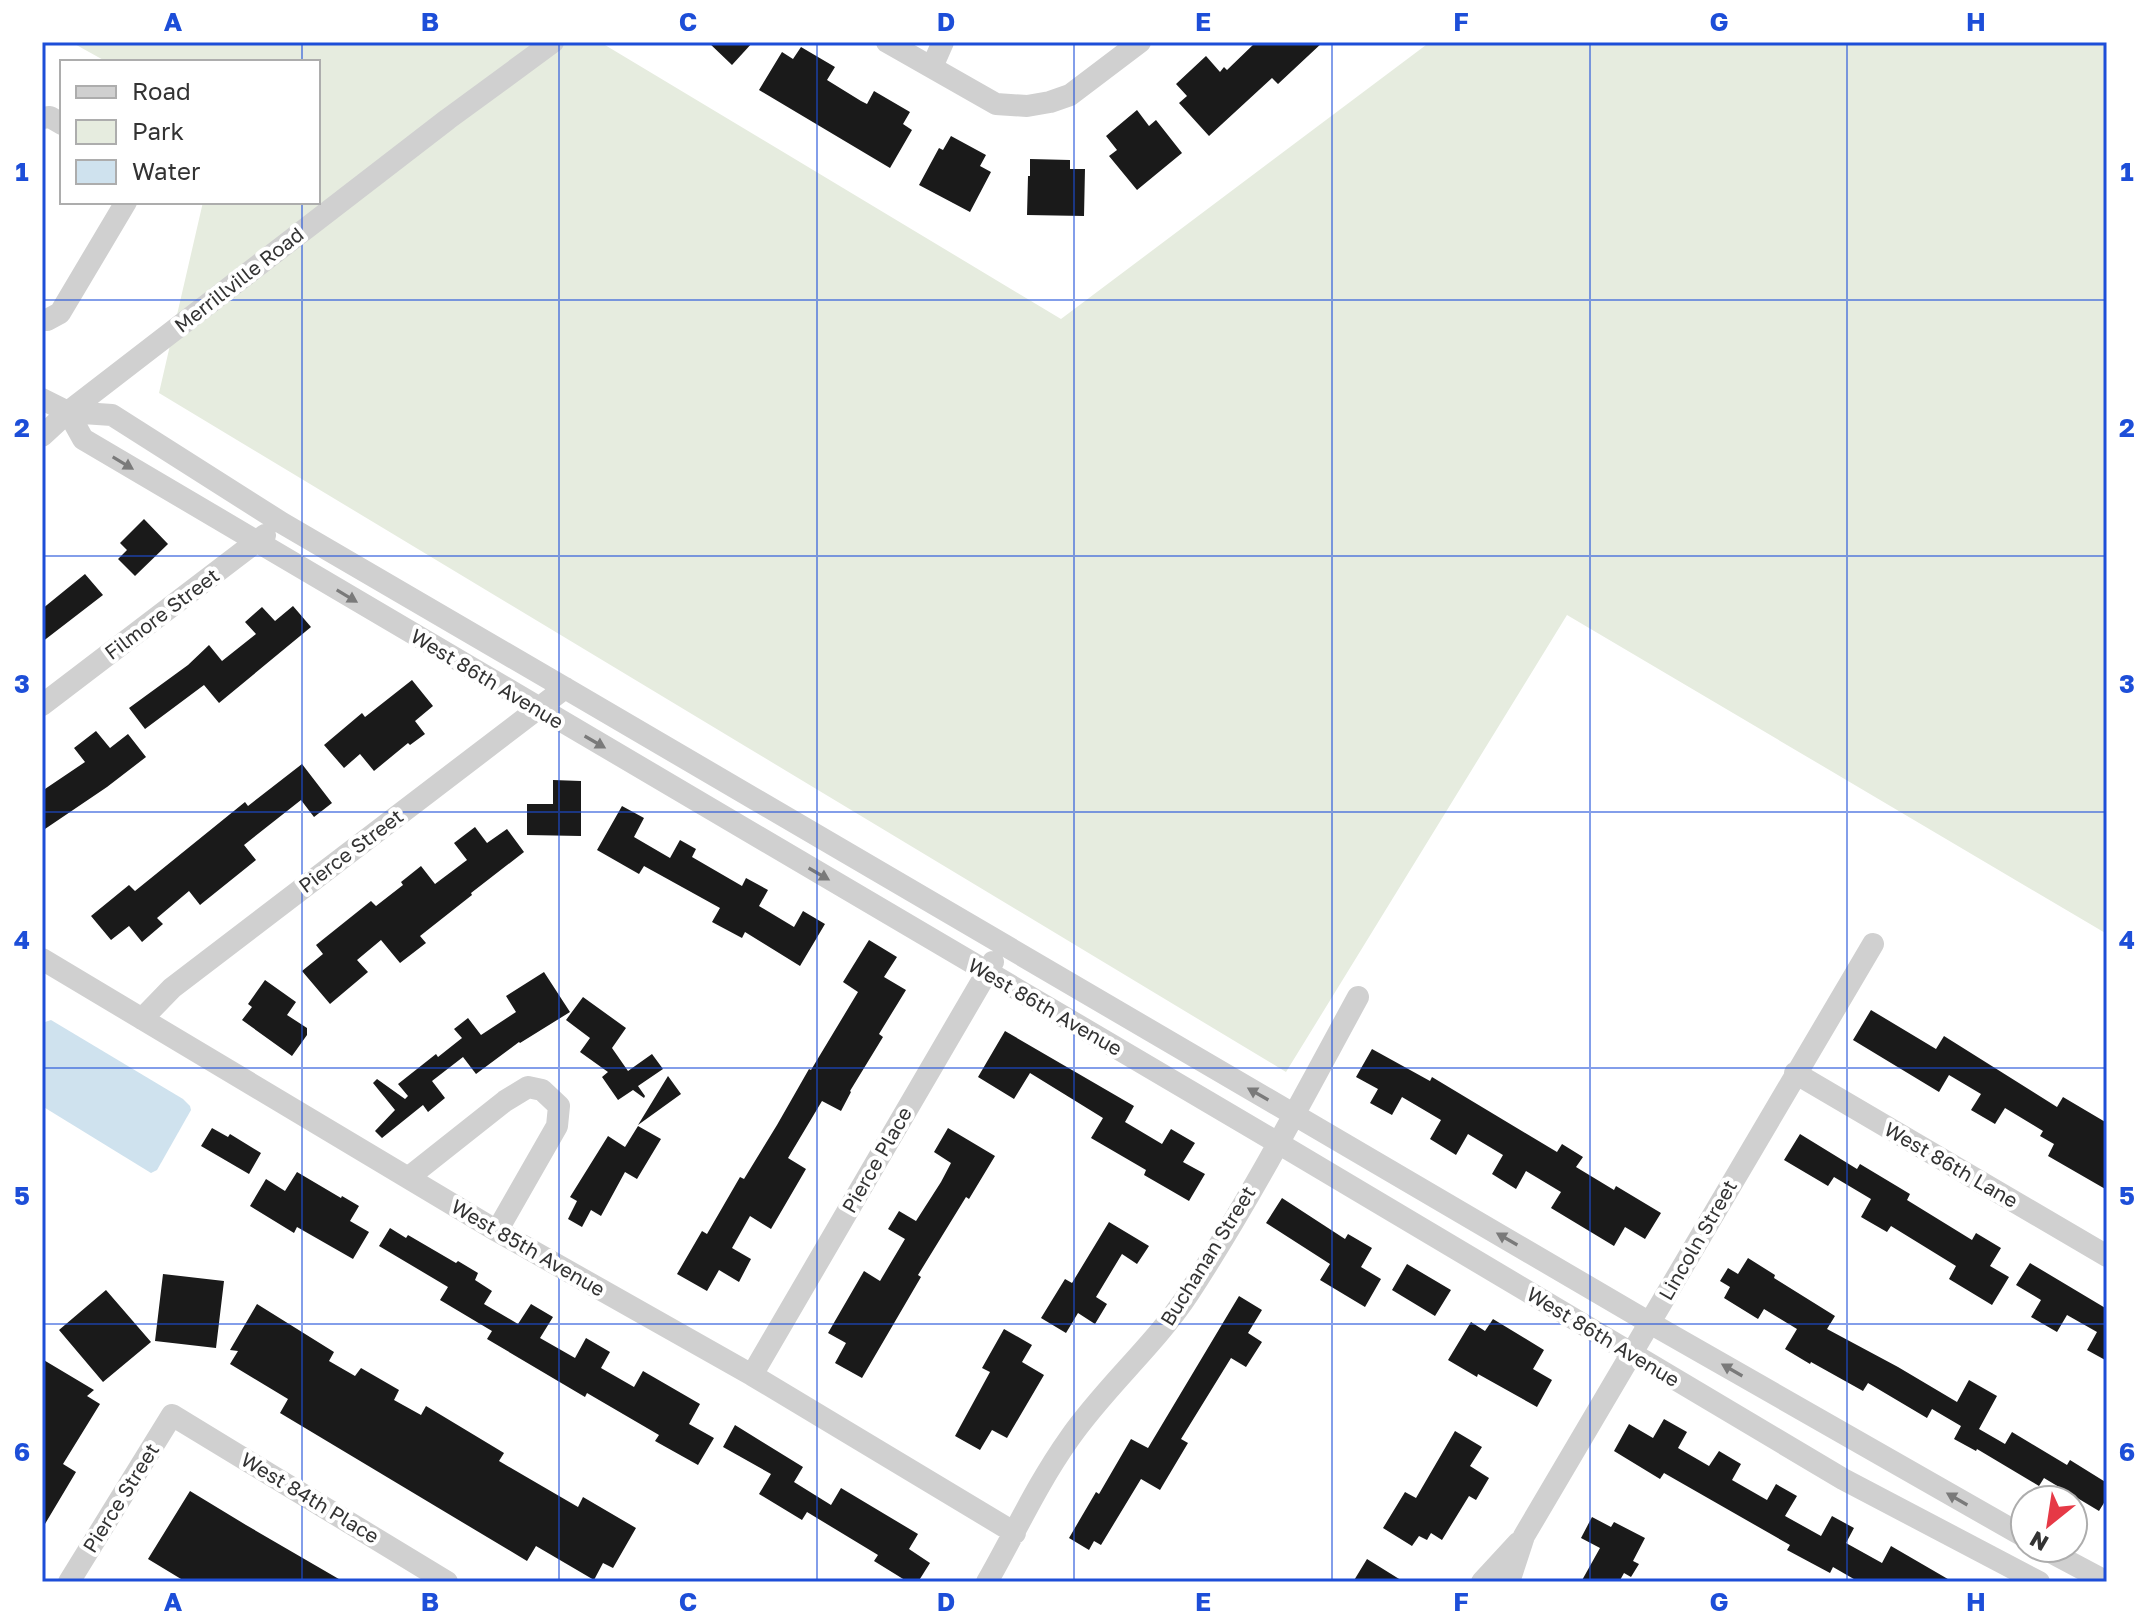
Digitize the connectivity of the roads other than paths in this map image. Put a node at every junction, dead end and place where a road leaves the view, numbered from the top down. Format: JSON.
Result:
{"nodes":[{"id":1,"x":553,"y":42,"type":"edge"},
{"id":2,"x":887,"y":42,"type":"edge"},
{"id":3,"x":943,"y":42,"type":"edge"},
{"id":4,"x":1140,"y":42,"type":"edge"},
{"id":5,"x":932,"y":67,"type":"junction"},
{"id":6,"x":125,"y":204,"type":"edge"},
{"id":7,"x":42,"y":319,"type":"edge"},
{"id":8,"x":42,"y":399,"type":"edge"},
{"id":9,"x":68,"y":412,"type":"junction"},
{"id":10,"x":42,"y":436,"type":"edge"},
{"id":11,"x":282,"y":523,"type":"junction"},
{"id":12,"x":256,"y":542,"type":"junction"},
{"id":13,"x":565,"y":688,"type":"junction"},
{"id":14,"x":42,"y":705,"type":"edge"},
{"id":15,"x":537,"y":708,"type":"junction"},
{"id":16,"x":1003,"y":944,"type":"junction"},
{"id":17,"x":1873,"y":944,"type":"dead end"},
{"id":18,"x":42,"y":959,"type":"edge"},
{"id":19,"x":986,"y":972,"type":"junction"},
{"id":20,"x":1358,"y":997,"type":"dead end"},
{"id":21,"x":142,"y":1019,"type":"junction"},
{"id":22,"x":1795,"y":1073,"type":"junction"},
{"id":23,"x":1293,"y":1115,"type":"junction"},
{"id":24,"x":1278,"y":1143,"type":"junction"},
{"id":25,"x":409,"y":1177,"type":"junction"},
{"id":26,"x":497,"y":1231,"type":"junction"},
{"id":27,"x":2107,"y":1256,"type":"edge"},
{"id":28,"x":1650,"y":1323,"type":"junction"},
{"id":29,"x":1632,"y":1354,"type":"junction"},
{"id":30,"x":752,"y":1375,"type":"junction"},
{"id":31,"x":172,"y":1415,"type":"joint"},
{"id":32,"x":2009,"y":1528,"type":"edge"},
{"id":33,"x":1015,"y":1533,"type":"junction"},
{"id":34,"x":1524,"y":1536,"type":"junction"},
{"id":35,"x":2074,"y":1564,"type":"edge"},
{"id":36,"x":2033,"y":1581,"type":"edge"},
{"id":37,"x":69,"y":1582,"type":"edge"},
{"id":38,"x":447,"y":1582,"type":"edge"},
{"id":39,"x":987,"y":1582,"type":"edge"},
{"id":40,"x":1482,"y":1582,"type":"edge"},
{"id":41,"x":1509,"y":1582,"type":"edge"},
{"id":42,"x":2107,"y":1582,"type":"edge"}],
"edges":[{"from":1,"to":9,"type":"street","name":"Merrillville Road"},
{"from":2,"to":5,"type":"street"},
{"from":3,"to":5,"type":"street"},
{"from":4,"to":5,"type":"street"},
{"from":6,"to":7,"type":"street"},
{"from":8,"to":9,"type":"street","name":"West 86th Avenue"},
{"from":9,"to":10,"type":"street","name":"Merrillville Road"},
{"from":9,"to":11,"type":"street","name":"West 86th Avenue"},
{"from":9,"to":12,"type":"street","name":"West 86th Avenue","one_way":true},
{"from":11,"to":12,"type":"street","name":"Filmore Street"},
{"from":11,"to":13,"type":"street","name":"West 86th Avenue"},
{"from":12,"to":14,"type":"street","name":"Filmore Street"},
{"from":12,"to":15,"type":"street","name":"West 86th Avenue","one_way":true},
{"from":13,"to":15,"type":"street","name":"Pierce Street"},
{"from":13,"to":16,"type":"street","name":"West 86th Avenue"},
{"from":15,"to":19,"type":"street","name":"West 86th Avenue","one_way":true},
{"from":15,"to":21,"type":"street","name":"Pierce Street"},
{"from":16,"to":19,"type":"street","name":"Pierce Place"},
{"from":23,"to":16,"type":"street","name":"West 86th Avenue","one_way":true},
{"from":17,"to":22,"type":"street","name":"Lincoln Street"},
{"from":18,"to":21,"type":"street","name":"West 85th Avenue"},
{"from":19,"to":24,"type":"street","name":"West 86th Avenue"},
{"from":19,"to":30,"type":"street","name":"Pierce Place"},
{"from":20,"to":23,"type":"street","name":"Buchanan Street"},
{"from":21,"to":25,"type":"street","name":"West 85th Avenue"},
{"from":22,"to":27,"type":"street","name":"West 86th Lane"},
{"from":22,"to":28,"type":"street","name":"Lincoln Street"},
{"from":23,"to":24,"type":"street","name":"Buchanan Street"},
{"from":28,"to":23,"type":"street","name":"West 86th Avenue","one_way":true},
{"from":24,"to":29,"type":"street","name":"West 86th Avenue"},
{"from":24,"to":33,"type":"street","name":"Buchanan Street"},
{"from":25,"to":26,"type":"street","name":"West 85th Avenue"},
{"from":25,"to":26,"type":"street"},
{"from":26,"to":30,"type":"street","name":"West 85th Avenue"},
{"from":28,"to":29,"type":"street","name":"Lincoln Street"},
{"from":32,"to":28,"type":"street","name":"West 86th Avenue","one_way":true},
{"from":29,"to":34,"type":"street","name":"Lincoln Street"},
{"from":29,"to":36,"type":"street","name":"West 86th Avenue"},
{"from":30,"to":33,"type":"street","name":"West 85th Avenue"},
{"from":31,"to":37,"type":"street","name":"Pierce Street"},
{"from":31,"to":38,"type":"street","name":"West 84th Place"},
{"from":33,"to":39,"type":"street","name":"Buchanan Street"},
{"from":34,"to":40,"type":"street","name":"Lincoln Street"},
{"from":34,"to":41,"type":"street","name":"Lincoln Street"},
{"from":35,"to":42,"type":"street"}]}
